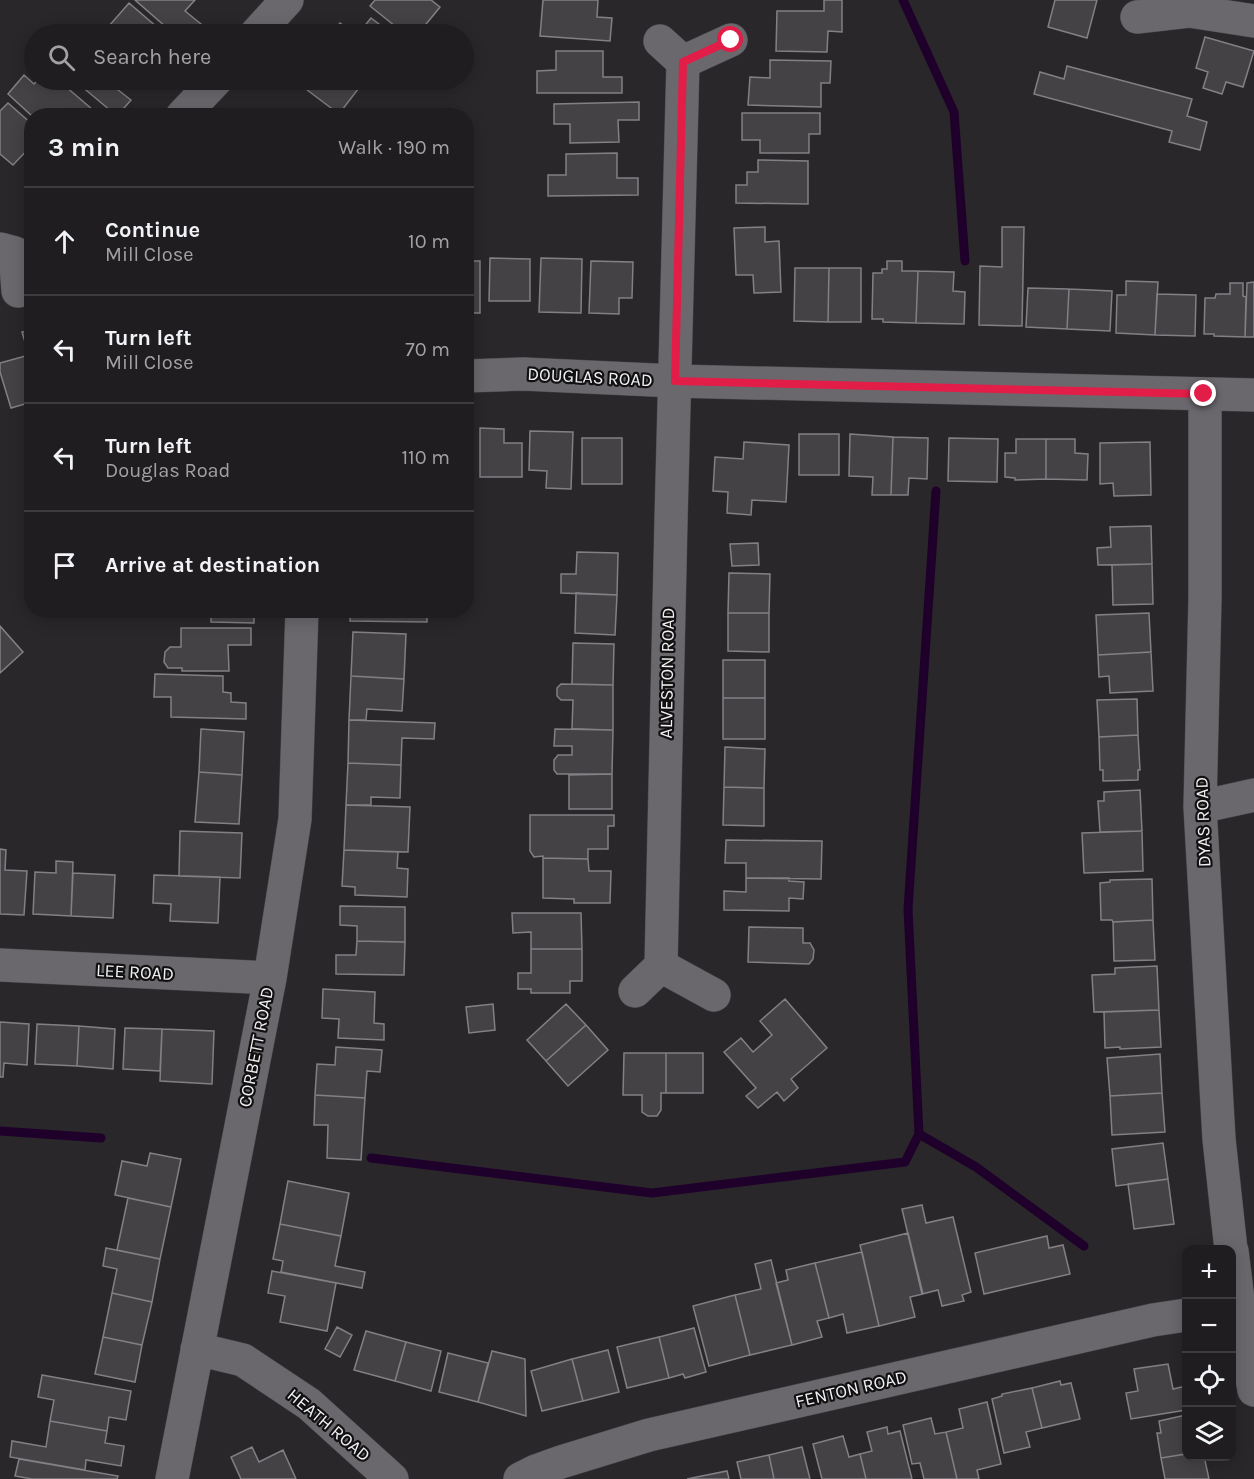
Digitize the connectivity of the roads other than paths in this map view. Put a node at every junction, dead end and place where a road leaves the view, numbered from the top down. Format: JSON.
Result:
{"nodes":[{"id":1,"x":287,"y":0,"type":"edge"},
{"id":2,"x":1137,"y":17,"type":"dead end"},
{"id":3,"x":1254,"y":21,"type":"edge"},
{"id":4,"x":265,"y":24,"type":"edge"},
{"id":5,"x":731,"y":40,"type":"dead end"},
{"id":6,"x":207,"y":90,"type":"edge"},
{"id":7,"x":190,"y":108,"type":"edge"},
{"id":8,"x":16,"y":247,"type":"edge"},
{"id":9,"x":18,"y":291,"type":"dead end"},
{"id":10,"x":474,"y":376,"type":"edge"},
{"id":11,"x":675,"y":381,"type":"junction"},
{"id":12,"x":1204,"y":394,"type":"junction"},
{"id":13,"x":1254,"y":395,"type":"edge"},
{"id":14,"x":302,"y":618,"type":"edge"},
{"id":15,"x":1254,"y":795,"type":"edge"},
{"id":16,"x":1200,"y":807,"type":"junction"},
{"id":17,"x":0,"y":965,"type":"edge"},
{"id":18,"x":661,"y":966,"type":"junction"},
{"id":19,"x":270,"y":978,"type":"junction"},
{"id":20,"x":635,"y":992,"type":"dead end"},
{"id":21,"x":714,"y":994,"type":"dead end"},
{"id":22,"x":1237,"y":1248,"type":"edge"},
{"id":23,"x":1235,"y":1299,"type":"edge"},
{"id":24,"x":1236,"y":1312,"type":"edge"},
{"id":25,"x":1182,"y":1316,"type":"edge"},
{"id":26,"x":197,"y":1349,"type":"junction"},
{"id":27,"x":1254,"y":1390,"type":"edge"},
{"id":28,"x":172,"y":1479,"type":"edge"},
{"id":29,"x":392,"y":1479,"type":"edge"},
{"id":30,"x":520,"y":1479,"type":"edge"}],
"edges":[{"from":1,"to":4,"type":"street"},
{"from":2,"to":3,"type":"street"},
{"from":5,"to":11,"type":"street","name":"ALVESTON ROAD"},
{"from":6,"to":7,"type":"street"},
{"from":8,"to":9,"type":"street"},
{"from":10,"to":11,"type":"street","name":"DOUGLAS ROAD"},
{"from":11,"to":12,"type":"street","name":"DOUGLAS ROAD"},
{"from":11,"to":18,"type":"street","name":"ALVESTON ROAD"},
{"from":12,"to":13,"type":"street","name":"DOUGLAS ROAD"},
{"from":12,"to":16,"type":"street","name":"DYAS ROAD"},
{"from":14,"to":19,"type":"street","name":"CORBETT ROAD"},
{"from":15,"to":16,"type":"street"},
{"from":16,"to":22,"type":"street","name":"DYAS ROAD"},
{"from":17,"to":19,"type":"street","name":"LEE ROAD"},
{"from":18,"to":20,"type":"street"},
{"from":18,"to":21,"type":"street"},
{"from":19,"to":26,"type":"street","name":"CORBETT ROAD"},
{"from":22,"to":23,"type":"street","name":"DYAS ROAD"},
{"from":24,"to":27,"type":"street","name":"DYAS ROAD"},
{"from":25,"to":30,"type":"street","name":"FENTON ROAD"},
{"from":26,"to":28,"type":"street","name":"CORBETT ROAD"},
{"from":26,"to":29,"type":"street","name":"HEATH ROAD"}]}
